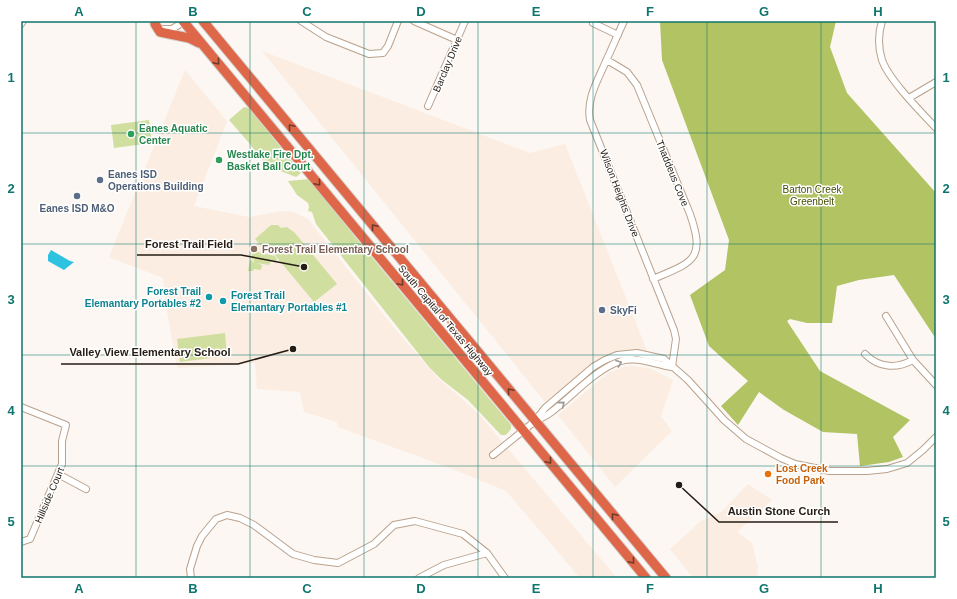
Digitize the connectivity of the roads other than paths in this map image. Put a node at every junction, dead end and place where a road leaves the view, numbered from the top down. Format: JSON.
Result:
{"nodes":[{"id":1,"x":23,"y":21,"type":"edge"},
{"id":2,"x":184,"y":21,"type":"edge"},
{"id":3,"x":203,"y":21,"type":"edge"},
{"id":4,"x":301,"y":21,"type":"edge"},
{"id":5,"x":398,"y":21,"type":"edge"},
{"id":6,"x":414,"y":21,"type":"edge"},
{"id":7,"x":465,"y":21,"type":"edge"},
{"id":8,"x":624,"y":21,"type":"edge"},
{"id":9,"x":882,"y":21,"type":"edge"},
{"id":10,"x":153,"y":23,"type":"edge"},
{"id":11,"x":593,"y":23,"type":"dead end"},
{"id":12,"x":21,"y":24,"type":"edge"},
{"id":13,"x":618,"y":35,"type":"junction"},
{"id":14,"x":457,"y":40,"type":"junction"},
{"id":15,"x":204,"y":46,"type":"junction"},
{"id":16,"x":607,"y":60,"type":"junction"},
{"id":17,"x":936,"y":82,"type":"edge"},
{"id":18,"x":909,"y":98,"type":"junction"},
{"id":19,"x":428,"y":106,"type":"dead end"},
{"id":20,"x":936,"y":128,"type":"edge"},
{"id":21,"x":653,"y":278,"type":"junction"},
{"id":22,"x":886,"y":316,"type":"dead end"},
{"id":23,"x":865,"y":354,"type":"dead end"},
{"id":24,"x":913,"y":360,"type":"junction"},
{"id":25,"x":672,"y":367,"type":"junction"},
{"id":26,"x":936,"y":385,"type":"edge"},
{"id":27,"x":21,"y":407,"type":"edge"},
{"id":28,"x":535,"y":421,"type":"junction"},
{"id":29,"x":524,"y":431,"type":"junction"},
{"id":30,"x":936,"y":437,"type":"edge"},
{"id":31,"x":493,"y":455,"type":"dead end"},
{"id":32,"x":58,"y":474,"type":"junction"},
{"id":33,"x":86,"y":489,"type":"dead end"},
{"id":34,"x":21,"y":542,"type":"edge"},
{"id":35,"x":488,"y":553,"type":"junction"},
{"id":36,"x":191,"y":578,"type":"edge"},
{"id":37,"x":419,"y":578,"type":"edge"},
{"id":38,"x":505,"y":578,"type":"edge"},
{"id":39,"x":646,"y":578,"type":"edge"},
{"id":40,"x":666,"y":578,"type":"edge"}],
"edges":[{"from":1,"to":12,"type":"street"},
{"from":2,"to":10,"type":"street"},
{"from":2,"to":15,"type":"highway","name":"South Capital of Texas Highway"},
{"from":28,"to":3,"type":"highway","name":"South Capital of Texas Highway","one_way":true},
{"from":4,"to":5,"type":"street"},
{"from":6,"to":14,"type":"street"},
{"from":7,"to":14,"type":"street","name":"Barclay Drive"},
{"from":8,"to":13,"type":"street","name":"Wilson Heights Drive"},
{"from":9,"to":18,"type":"street"},
{"from":10,"to":15,"type":"highway"},
{"from":11,"to":13,"type":"street"},
{"from":13,"to":16,"type":"street","name":"Wilson Heights Drive"},
{"from":14,"to":19,"type":"street","name":"Barclay Drive"},
{"from":15,"to":29,"type":"highway","name":"South Capital of Texas Highway","one_way":true},
{"from":16,"to":21,"type":"street","name":"Wilson Heights Drive"},
{"from":16,"to":21,"type":"street","name":"Thaddeus Cove"},
{"from":17,"to":18,"type":"street"},
{"from":18,"to":20,"type":"street"},
{"from":21,"to":25,"type":"street","name":"Wilson Heights Drive"},
{"from":22,"to":24,"type":"street"},
{"from":23,"to":24,"type":"street"},
{"from":24,"to":26,"type":"street"},
{"from":25,"to":28,"type":"street"},
{"from":25,"to":30,"type":"street"},
{"from":27,"to":32,"type":"street","name":"Hillside Court"},
{"from":28,"to":29,"type":"street"},
{"from":40,"to":28,"type":"highway","name":"South Capital of Texas Highway","one_way":true},
{"from":29,"to":31,"type":"street"},
{"from":29,"to":39,"type":"highway","name":"South Capital of Texas Highway","one_way":true},
{"from":32,"to":33,"type":"street"},
{"from":32,"to":34,"type":"street","name":"Hillside Court"},
{"from":35,"to":36,"type":"street"},
{"from":35,"to":37,"type":"street"},
{"from":35,"to":38,"type":"street"}]}
